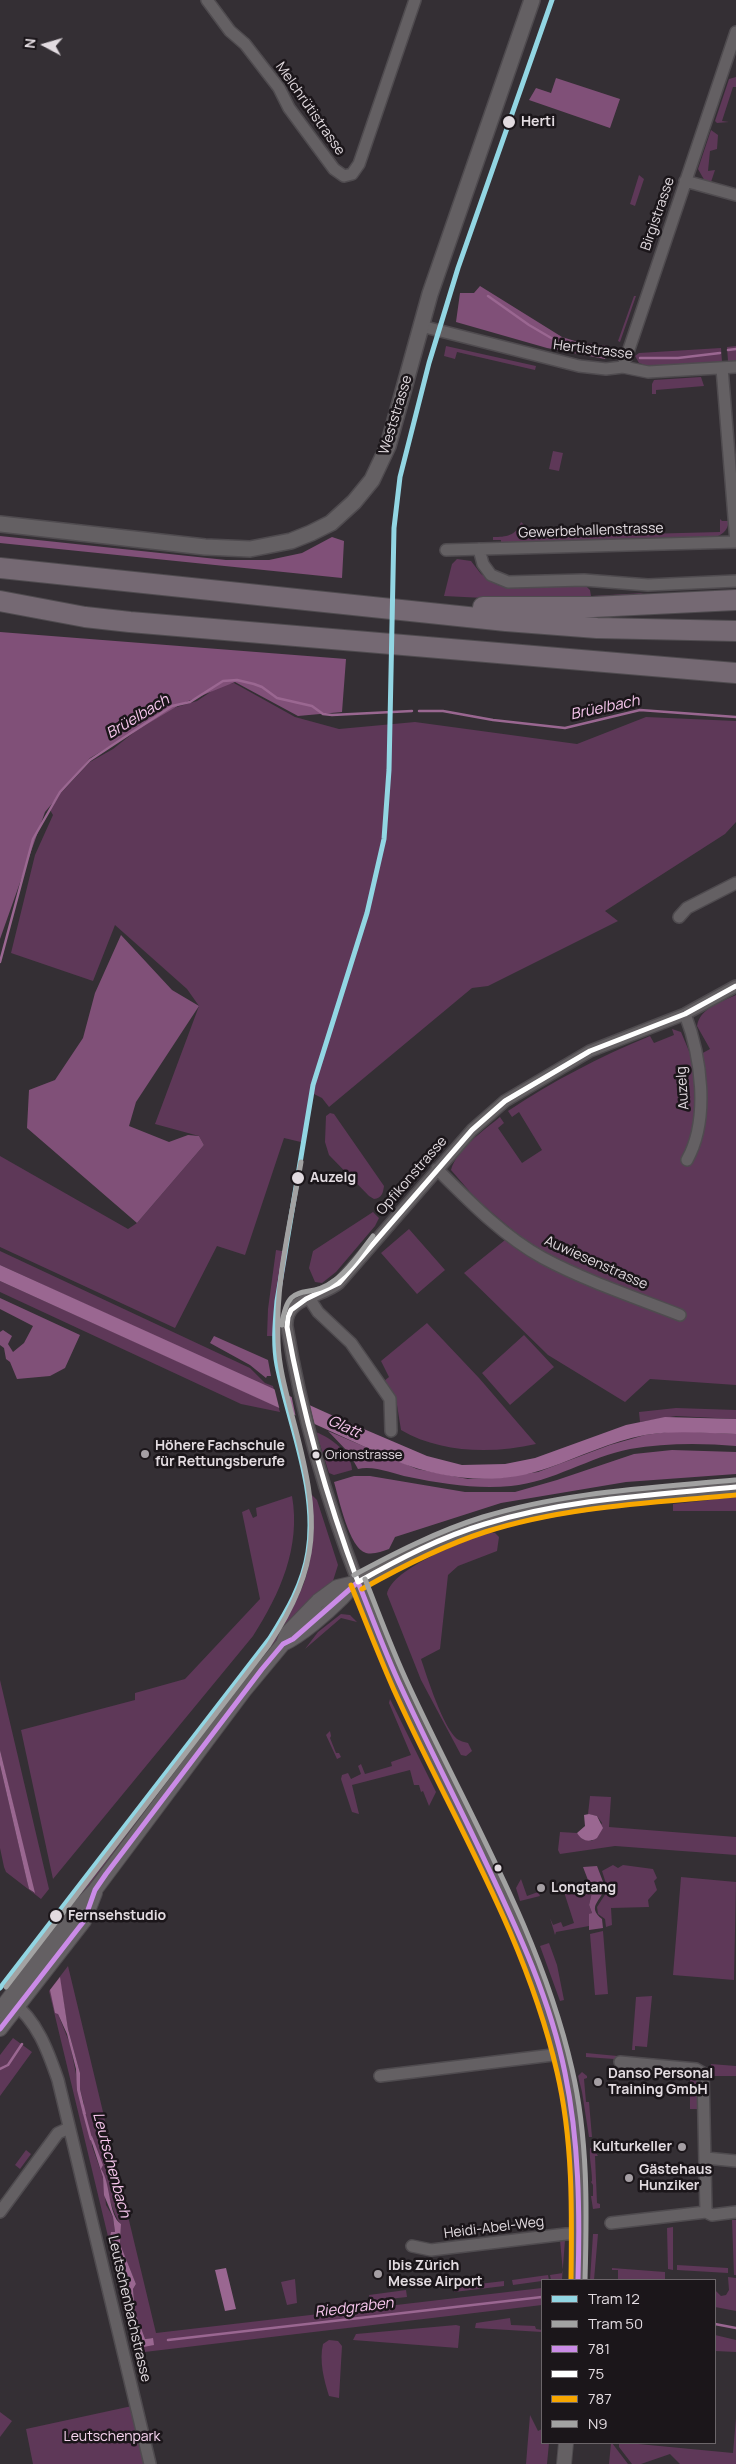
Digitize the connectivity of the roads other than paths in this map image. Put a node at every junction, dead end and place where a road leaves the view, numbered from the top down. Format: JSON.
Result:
{"nodes":[{"id":1,"x":207,"y":0,"type":"edge"},
{"id":2,"x":415,"y":0,"type":"edge"},
{"id":3,"x":532,"y":0,"type":"edge"},
{"id":4,"x":736,"y":32,"type":"edge"},
{"id":5,"x":723,"y":71,"type":"junction"},
{"id":6,"x":736,"y":72,"type":"edge"},
{"id":7,"x":685,"y":181,"type":"junction"},
{"id":8,"x":736,"y":195,"type":"edge"},
{"id":9,"x":421,"y":326,"type":"junction"},
{"id":10,"x":623,"y":367,"type":"junction"},
{"id":11,"x":736,"y":367,"type":"edge"},
{"id":12,"x":722,"y":368,"type":"junction"},
{"id":13,"x":0,"y":524,"type":"edge"},
{"id":14,"x":736,"y":542,"type":"edge"},
{"id":15,"x":479,"y":549,"type":"junction"},
{"id":16,"x":446,"y":550,"type":"dead end"},
{"id":17,"x":0,"y":568,"type":"edge"},
{"id":18,"x":736,"y":581,"type":"edge"},
{"id":19,"x":736,"y":600,"type":"edge"},
{"id":20,"x":0,"y":601,"type":"edge"},
{"id":21,"x":457,"y":611,"type":"junction"},
{"id":22,"x":0,"y":615,"type":"edge"},
{"id":23,"x":85,"y":617,"type":"junction"},
{"id":24,"x":736,"y":631,"type":"edge"},
{"id":25,"x":597,"y":632,"type":"junction"},
{"id":26,"x":736,"y":644,"type":"edge"},
{"id":27,"x":733,"y":674,"type":"edge"},
{"id":28,"x":736,"y":883,"type":"edge"},
{"id":29,"x":679,"y":917,"type":"dead end"},
{"id":30,"x":736,"y":986,"type":"edge"},
{"id":31,"x":685,"y":1014,"type":"junction"},
{"id":32,"x":687,"y":1160,"type":"dead end"},
{"id":33,"x":437,"y":1169,"type":"junction"},
{"id":34,"x":309,"y":1298,"type":"junction"},
{"id":35,"x":680,"y":1315,"type":"dead end"},
{"id":36,"x":391,"y":1431,"type":"dead end"},
{"id":37,"x":736,"y":1487,"type":"edge"},
{"id":38,"x":358,"y":1582,"type":"junction"},
{"id":39,"x":9,"y":2005,"type":"edge"},
{"id":40,"x":0,"y":2029,"type":"edge"},
{"id":41,"x":561,"y":2054,"type":"junction"},
{"id":42,"x":620,"y":2062,"type":"dead end"},
{"id":43,"x":380,"y":2076,"type":"dead end"},
{"id":44,"x":69,"y":2128,"type":"junction"},
{"id":45,"x":706,"y":2158,"type":"junction"},
{"id":46,"x":736,"y":2160,"type":"edge"},
{"id":47,"x":0,"y":2212,"type":"edge"},
{"id":48,"x":706,"y":2212,"type":"junction"},
{"id":49,"x":736,"y":2212,"type":"edge"},
{"id":50,"x":610,"y":2223,"type":"dead end"},
{"id":51,"x":580,"y":2234,"type":"junction"},
{"id":52,"x":412,"y":2246,"type":"dead end"},
{"id":53,"x":578,"y":2279,"type":"edge"},
{"id":54,"x":566,"y":2444,"type":"edge"},
{"id":55,"x":150,"y":2464,"type":"edge"},
{"id":56,"x":564,"y":2464,"type":"edge"}],
"edges":[{"from":1,"to":2,"type":"street","name":"Melchrütistrasse"},
{"from":3,"to":9,"type":"main road","name":"Weststrasse"},
{"from":4,"to":5,"type":"street","name":"Birgistrasse"},
{"from":5,"to":6,"type":"street"},
{"from":5,"to":7,"type":"street","name":"Birgistrasse"},
{"from":7,"to":8,"type":"street"},
{"from":7,"to":10,"type":"street","name":"Birgistrasse"},
{"from":9,"to":10,"type":"street","name":"Hertistrasse"},
{"from":9,"to":13,"type":"main road","name":"Weststrasse"},
{"from":10,"to":12,"type":"street","name":"Hertistrasse"},
{"from":11,"to":12,"type":"street","name":"Hertistrasse"},
{"from":12,"to":14,"type":"street","name":"Gewerbehallenstrasse"},
{"from":14,"to":15,"type":"street","name":"Gewerbehallenstrasse"},
{"from":15,"to":16,"type":"street","name":"Gewerbehallenstrasse"},
{"from":15,"to":18,"type":"street"},
{"from":17,"to":21,"type":"highway"},
{"from":19,"to":21,"type":"highway"},
{"from":20,"to":23,"type":"highway"},
{"from":21,"to":25,"type":"highway"},
{"from":22,"to":23,"type":"highway"},
{"from":23,"to":27,"type":"highway"},
{"from":24,"to":25,"type":"highway"},
{"from":25,"to":26,"type":"highway"},
{"from":28,"to":29,"type":"street"},
{"from":30,"to":31,"type":"street","name":"Opfikonstrasse"},
{"from":31,"to":32,"type":"street","name":"Auzelg"},
{"from":31,"to":33,"type":"street","name":"Opfikonstrasse"},
{"from":33,"to":34,"type":"street","name":"Opfikonstrasse"},
{"from":33,"to":35,"type":"street","name":"Auwiesenstrasse"},
{"from":34,"to":36,"type":"street"},
{"from":34,"to":38,"type":"street","name":"Opfikonstrasse"},
{"from":37,"to":38,"type":"street"},
{"from":38,"to":39,"type":"street"},
{"from":38,"to":41,"type":"street"},
{"from":39,"to":40,"type":"street"},
{"from":39,"to":44,"type":"street","name":"Leutschenbachstrasse"},
{"from":41,"to":43,"type":"street"},
{"from":41,"to":51,"type":"street"},
{"from":42,"to":45,"type":"street"},
{"from":44,"to":47,"type":"street"},
{"from":44,"to":55,"type":"street","name":"Leutschenbachstrasse"},
{"from":45,"to":46,"type":"street"},
{"from":45,"to":48,"type":"street"},
{"from":48,"to":49,"type":"street"},
{"from":48,"to":50,"type":"street"},
{"from":51,"to":52,"type":"street","name":"Heidi-Abel-Weg"},
{"from":51,"to":53,"type":"street"},
{"from":54,"to":56,"type":"street"}]}
